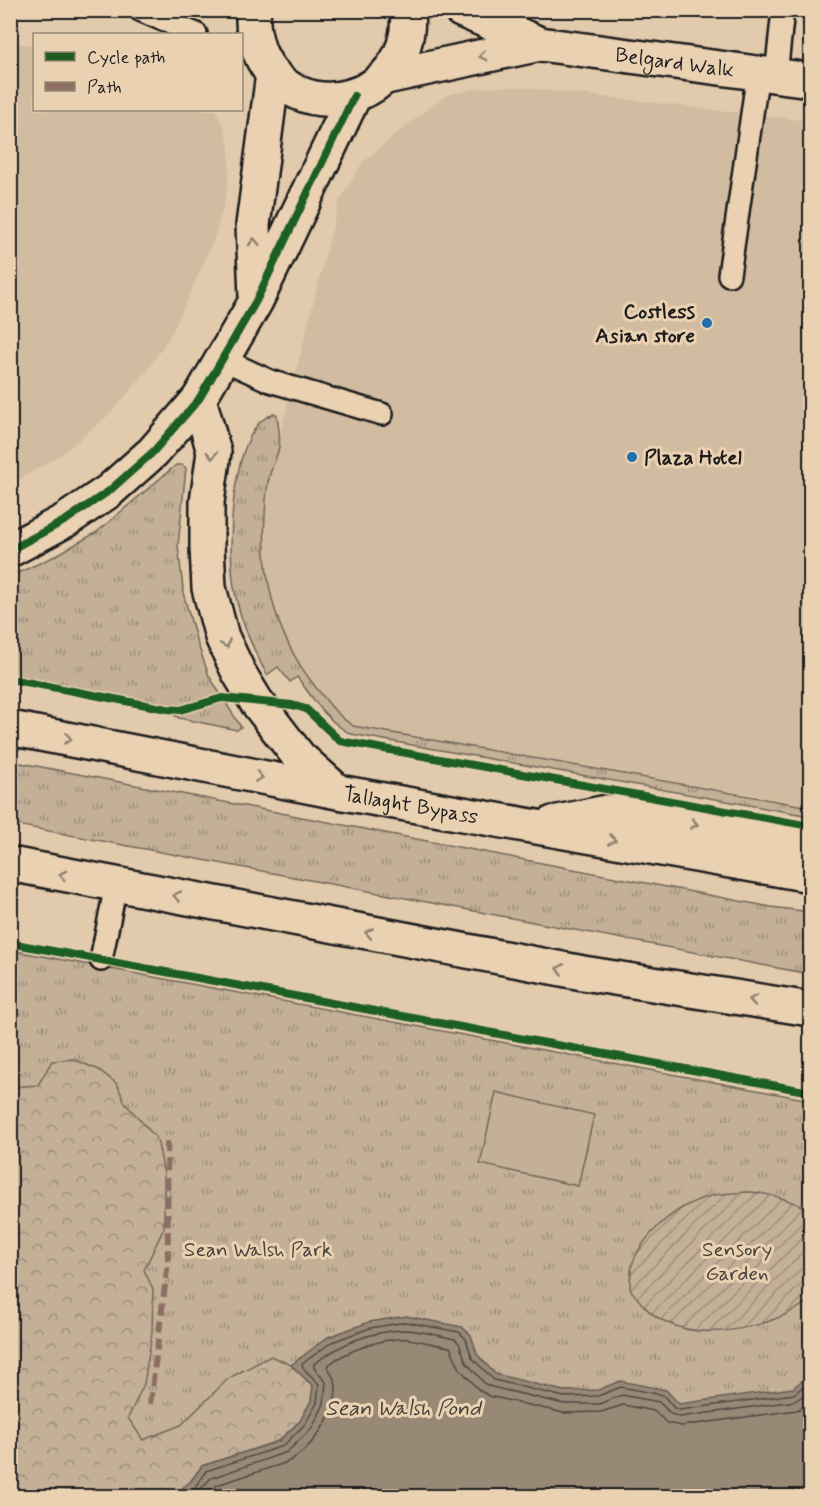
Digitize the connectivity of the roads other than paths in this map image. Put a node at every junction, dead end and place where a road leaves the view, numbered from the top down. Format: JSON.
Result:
{"nodes":[{"id":1,"x":140,"y":10,"type":"edge"},
{"id":2,"x":254,"y":10,"type":"edge"},
{"id":3,"x":407,"y":10,"type":"edge"},
{"id":4,"x":461,"y":10,"type":"edge"},
{"id":5,"x":783,"y":10,"type":"edge"},
{"id":6,"x":194,"y":33,"type":"edge"},
{"id":7,"x":540,"y":44,"type":"junction"},
{"id":8,"x":260,"y":64,"type":"edge"},
{"id":9,"x":767,"y":74,"type":"junction"},
{"id":10,"x":386,"y":77,"type":"junction"},
{"id":11,"x":810,"y":80,"type":"edge"},
{"id":12,"x":354,"y":96,"type":"junction"},
{"id":13,"x":729,"y":275,"type":"dead end"},
{"id":14,"x":256,"y":301,"type":"junction"},
{"id":15,"x":222,"y":360,"type":"junction"},
{"id":16,"x":199,"y":399,"type":"junction"},
{"id":17,"x":382,"y":414,"type":"dead end"},
{"id":18,"x":10,"y":550,"type":"edge"},
{"id":19,"x":10,"y":728,"type":"edge"},
{"id":20,"x":338,"y":792,"type":"junction"},
{"id":21,"x":533,"y":826,"type":"junction"},
{"id":22,"x":810,"y":844,"type":"edge"},
{"id":23,"x":10,"y":864,"type":"edge"},
{"id":24,"x":810,"y":875,"type":"edge"},
{"id":25,"x":116,"y":885,"type":"junction"},
{"id":26,"x":102,"y":960,"type":"dead end"},
{"id":27,"x":810,"y":1009,"type":"edge"}],
"edges":[{"from":1,"to":6,"type":"lane"},
{"from":2,"to":8,"type":"main road"},
{"from":3,"to":10,"type":"main road"},
{"from":4,"to":7,"type":"main road","name":"Belgard Walk"},
{"from":5,"to":9,"type":"lane"},
{"from":7,"to":9,"type":"main road","name":"Belgard Walk"},
{"from":7,"to":10,"type":"main road","name":"Belgard Walk","one_way":true},
{"from":8,"to":12,"type":"main road"},
{"from":14,"to":8,"type":"main road","one_way":true},
{"from":9,"to":11,"type":"main road","name":"Belgard Walk"},
{"from":9,"to":13,"type":"lane"},
{"from":10,"to":12,"type":"main road"},
{"from":12,"to":14,"type":"main road"},
{"from":14,"to":15,"type":"main road"},
{"from":15,"to":16,"type":"main road"},
{"from":15,"to":17,"type":"lane"},
{"from":16,"to":18,"type":"main road"},
{"from":16,"to":20,"type":"main road","one_way":true},
{"from":19,"to":20,"type":"main road","name":"Tallaght Bypass","one_way":true},
{"from":20,"to":21,"type":"main road","name":"Tallaght Bypass"},
{"from":21,"to":22,"type":"main road","one_way":true},
{"from":21,"to":24,"type":"main road","name":"Tallaght Bypass","one_way":true},
{"from":25,"to":23,"type":"main road","one_way":true},
{"from":25,"to":26,"type":"lane"},
{"from":27,"to":25,"type":"main road","one_way":true}]}
